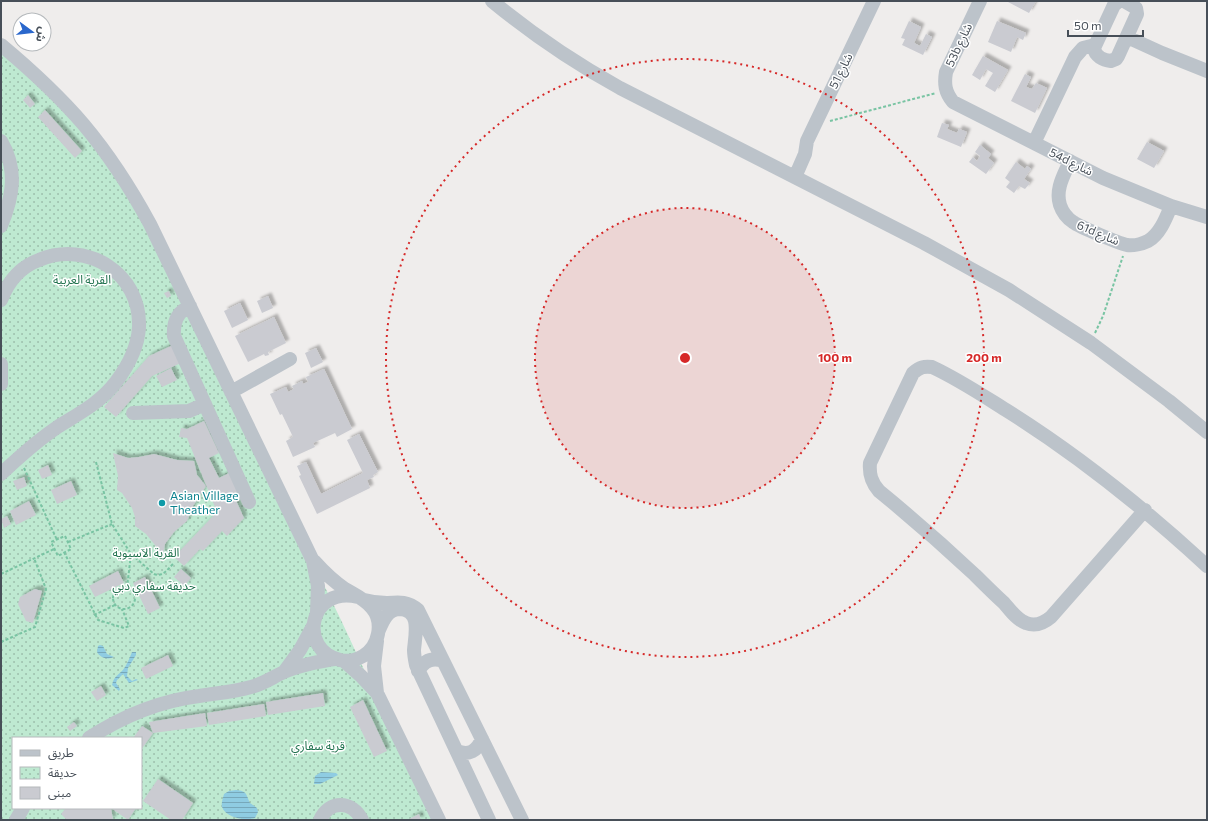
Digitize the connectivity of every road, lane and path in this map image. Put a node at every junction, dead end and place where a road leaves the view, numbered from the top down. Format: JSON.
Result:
{"nodes":[{"id":1,"x":492,"y":1,"type":"edge"},
{"id":2,"x":874,"y":1,"type":"edge"},
{"id":3,"x":980,"y":1,"type":"edge"},
{"id":4,"x":1118,"y":1,"type":"edge"},
{"id":5,"x":1124,"y":1,"type":"edge"},
{"id":6,"x":1127,"y":37,"type":"junction"},
{"id":7,"x":1,"y":45,"type":"edge"},
{"id":8,"x":1095,"y":45,"type":"junction"},
{"id":9,"x":1207,"y":71,"type":"edge"},
{"id":10,"x":946,"y":90,"type":"junction"},
{"id":11,"x":815,"y":124,"type":"junction"},
{"id":12,"x":1,"y":141,"type":"edge"},
{"id":13,"x":1034,"y":143,"type":"junction"},
{"id":14,"x":1070,"y":161,"type":"junction"},
{"id":15,"x":791,"y":175,"type":"junction"},
{"id":16,"x":1172,"y":206,"type":"junction"},
{"id":17,"x":1207,"y":217,"type":"edge"},
{"id":18,"x":1,"y":226,"type":"edge"},
{"id":19,"x":1127,"y":245,"type":"junction"},
{"id":20,"x":1,"y":300,"type":"edge"},
{"id":21,"x":190,"y":306,"type":"junction"},
{"id":22,"x":1090,"y":343,"type":"junction"},
{"id":23,"x":290,"y":359,"type":"dead end"},
{"id":24,"x":1,"y":364,"type":"edge"},
{"id":25,"x":1,"y":384,"type":"edge"},
{"id":26,"x":232,"y":392,"type":"junction"},
{"id":27,"x":204,"y":404,"type":"junction"},
{"id":28,"x":133,"y":413,"type":"dead end"},
{"id":29,"x":1207,"y":432,"type":"edge"},
{"id":30,"x":19,"y":457,"type":"junction"},
{"id":31,"x":96,"y":462,"type":"dead end"},
{"id":32,"x":1,"y":474,"type":"edge"},
{"id":33,"x":249,"y":502,"type":"dead end"},
{"id":34,"x":1145,"y":510,"type":"junction"},
{"id":35,"x":112,"y":524,"type":"junction"},
{"id":36,"x":57,"y":540,"type":"junction"},
{"id":37,"x":68,"y":542,"type":"junction"},
{"id":38,"x":54,"y":549,"type":"junction"},
{"id":39,"x":64,"y":552,"type":"junction"},
{"id":40,"x":131,"y":554,"type":"junction"},
{"id":41,"x":34,"y":558,"type":"junction"},
{"id":42,"x":313,"y":560,"type":"junction"},
{"id":43,"x":173,"y":564,"type":"dead end"},
{"id":44,"x":1207,"y":566,"type":"edge"},
{"id":45,"x":1,"y":574,"type":"edge"},
{"id":46,"x":127,"y":588,"type":"junction"},
{"id":47,"x":361,"y":598,"type":"junction"},
{"id":48,"x":115,"y":605,"type":"junction"},
{"id":49,"x":122,"y":609,"type":"junction"},
{"id":50,"x":317,"y":612,"type":"junction"},
{"id":51,"x":94,"y":615,"type":"junction"},
{"id":52,"x":313,"y":626,"type":"junction"},
{"id":53,"x":378,"y":634,"type":"junction"},
{"id":54,"x":1,"y":642,"type":"edge"},
{"id":55,"x":339,"y":660,"type":"junction"},
{"id":56,"x":443,"y":661,"type":"junction"},
{"id":57,"x":284,"y":672,"type":"junction"},
{"id":58,"x":418,"y":672,"type":"junction"},
{"id":59,"x":377,"y":692,"type":"junction"},
{"id":60,"x":91,"y":737,"type":"edge"},
{"id":61,"x":482,"y":740,"type":"junction"},
{"id":62,"x":456,"y":751,"type":"junction"},
{"id":63,"x":22,"y":809,"type":"edge"},
{"id":64,"x":16,"y":820,"type":"edge"},
{"id":65,"x":320,"y":820,"type":"edge"},
{"id":66,"x":362,"y":820,"type":"edge"},
{"id":67,"x":439,"y":820,"type":"edge"},
{"id":68,"x":489,"y":820,"type":"edge"},
{"id":69,"x":522,"y":820,"type":"edge"}],
"edges":[{"from":1,"to":15,"type":"street"},
{"from":2,"to":11,"type":"street","name":"شارع 51"},
{"from":3,"to":10,"type":"street","name":"53b شارع"},
{"from":4,"to":8,"type":"street"},
{"from":5,"to":6,"type":"street"},
{"from":6,"to":8,"type":"street"},
{"from":6,"to":9,"type":"street"},
{"from":7,"to":21,"type":"street"},
{"from":8,"to":13,"type":"street"},
{"from":10,"to":11,"type":"path"},
{"from":10,"to":13,"type":"street","name":"54d شارع"},
{"from":11,"to":15,"type":"street","name":"شارع 51"},
{"from":12,"to":18,"type":"street"},
{"from":13,"to":14,"type":"street","name":"54d شارع"},
{"from":14,"to":16,"type":"street","name":"54d شارع"},
{"from":14,"to":19,"type":"street","name":"61d شارع"},
{"from":15,"to":22,"type":"street"},
{"from":16,"to":17,"type":"street","name":"54d شارع"},
{"from":16,"to":19,"type":"street","name":"61d شارع"},
{"from":19,"to":22,"type":"path"},
{"from":20,"to":30,"type":"street"},
{"from":21,"to":26,"type":"street"},
{"from":21,"to":27,"type":"street"},
{"from":22,"to":29,"type":"street"},
{"from":23,"to":26,"type":"street"},
{"from":24,"to":25,"type":"street"},
{"from":26,"to":42,"type":"street"},
{"from":27,"to":28,"type":"street"},
{"from":27,"to":33,"type":"street"},
{"from":30,"to":32,"type":"street"},
{"from":30,"to":36,"type":"path"},
{"from":31,"to":35,"type":"path"},
{"from":34,"to":34,"type":"street"},
{"from":34,"to":44,"type":"street"},
{"from":35,"to":37,"type":"path"},
{"from":35,"to":40,"type":"path"},
{"from":36,"to":37,"type":"path"},
{"from":36,"to":38,"type":"path"},
{"from":37,"to":39,"type":"path"},
{"from":38,"to":39,"type":"path"},
{"from":38,"to":41,"type":"path"},
{"from":39,"to":51,"type":"path"},
{"from":40,"to":43,"type":"path"},
{"from":40,"to":46,"type":"path"},
{"from":41,"to":45,"type":"path"},
{"from":41,"to":54,"type":"path"},
{"from":42,"to":47,"type":"street"},
{"from":42,"to":50,"type":"street"},
{"from":46,"to":48,"type":"path"},
{"from":46,"to":49,"type":"path"},
{"from":47,"to":50,"type":"street"},
{"from":47,"to":53,"type":"street"},
{"from":47,"to":56,"type":"street"},
{"from":48,"to":49,"type":"path"},
{"from":48,"to":51,"type":"path"},
{"from":49,"to":51,"type":"path"},
{"from":50,"to":52,"type":"street"},
{"from":52,"to":55,"type":"street"},
{"from":52,"to":57,"type":"street"},
{"from":53,"to":55,"type":"street"},
{"from":53,"to":58,"type":"street"},
{"from":53,"to":59,"type":"street"},
{"from":55,"to":57,"type":"street"},
{"from":55,"to":59,"type":"street"},
{"from":56,"to":58,"type":"street"},
{"from":56,"to":61,"type":"street"},
{"from":57,"to":60,"type":"street"},
{"from":58,"to":62,"type":"street"},
{"from":59,"to":67,"type":"street"},
{"from":61,"to":62,"type":"street"},
{"from":61,"to":69,"type":"street"},
{"from":62,"to":68,"type":"street"},
{"from":63,"to":64,"type":"street"},
{"from":65,"to":66,"type":"street"}]}
